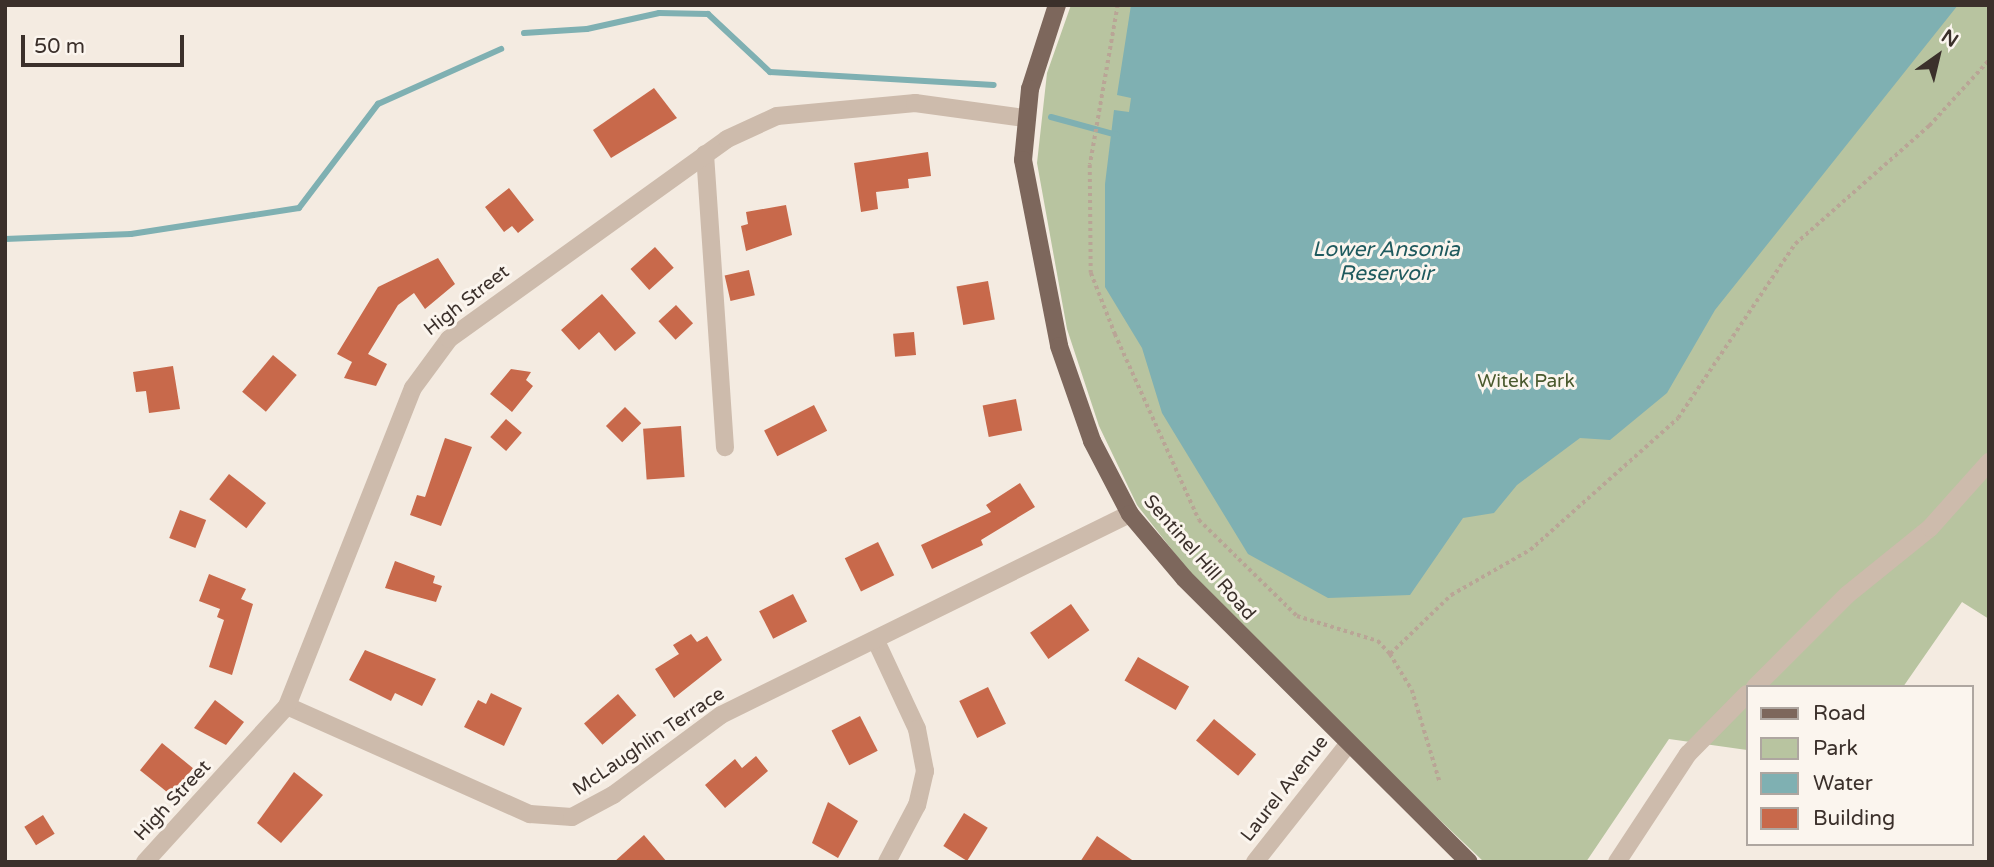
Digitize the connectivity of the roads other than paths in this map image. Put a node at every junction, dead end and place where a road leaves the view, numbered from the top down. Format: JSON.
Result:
{"nodes":[{"id":1,"x":1057,"y":5,"type":"edge"},
{"id":2,"x":1024,"y":118,"type":"junction"},
{"id":3,"x":705,"y":154,"type":"junction"},
{"id":4,"x":725,"y":447,"type":"dead end"},
{"id":5,"x":1989,"y":463,"type":"edge"},
{"id":6,"x":1130,"y":514,"type":"junction"},
{"id":7,"x":876,"y":641,"type":"junction"},
{"id":8,"x":1757,"y":685,"type":"edge"},
{"id":9,"x":1745,"y":696,"type":"edge"},
{"id":10,"x":287,"y":706,"type":"junction"},
{"id":11,"x":1349,"y":743,"type":"junction"},
{"id":12,"x":145,"y":862,"type":"edge"},
{"id":13,"x":887,"y":862,"type":"edge"},
{"id":14,"x":1255,"y":862,"type":"edge"},
{"id":15,"x":1469,"y":862,"type":"edge"},
{"id":16,"x":1617,"y":862,"type":"edge"}],
"edges":[{"from":1,"to":2,"type":"main road","name":"Sentinel Hill Road"},
{"from":2,"to":3,"type":"street","name":"High Street"},
{"from":2,"to":6,"type":"main road","name":"Sentinel Hill Road"},
{"from":3,"to":4,"type":"street"},
{"from":3,"to":10,"type":"street","name":"High Street"},
{"from":5,"to":8,"type":"street"},
{"from":6,"to":7,"type":"street","name":"McLaughlin Terrace"},
{"from":6,"to":11,"type":"main road","name":"Sentinel Hill Road"},
{"from":7,"to":10,"type":"street","name":"McLaughlin Terrace"},
{"from":7,"to":13,"type":"street"},
{"from":9,"to":16,"type":"street"},
{"from":10,"to":12,"type":"street","name":"High Street"},
{"from":11,"to":14,"type":"street","name":"Laurel Avenue"},
{"from":11,"to":15,"type":"main road","name":"Sentinel Hill Road"}]}
